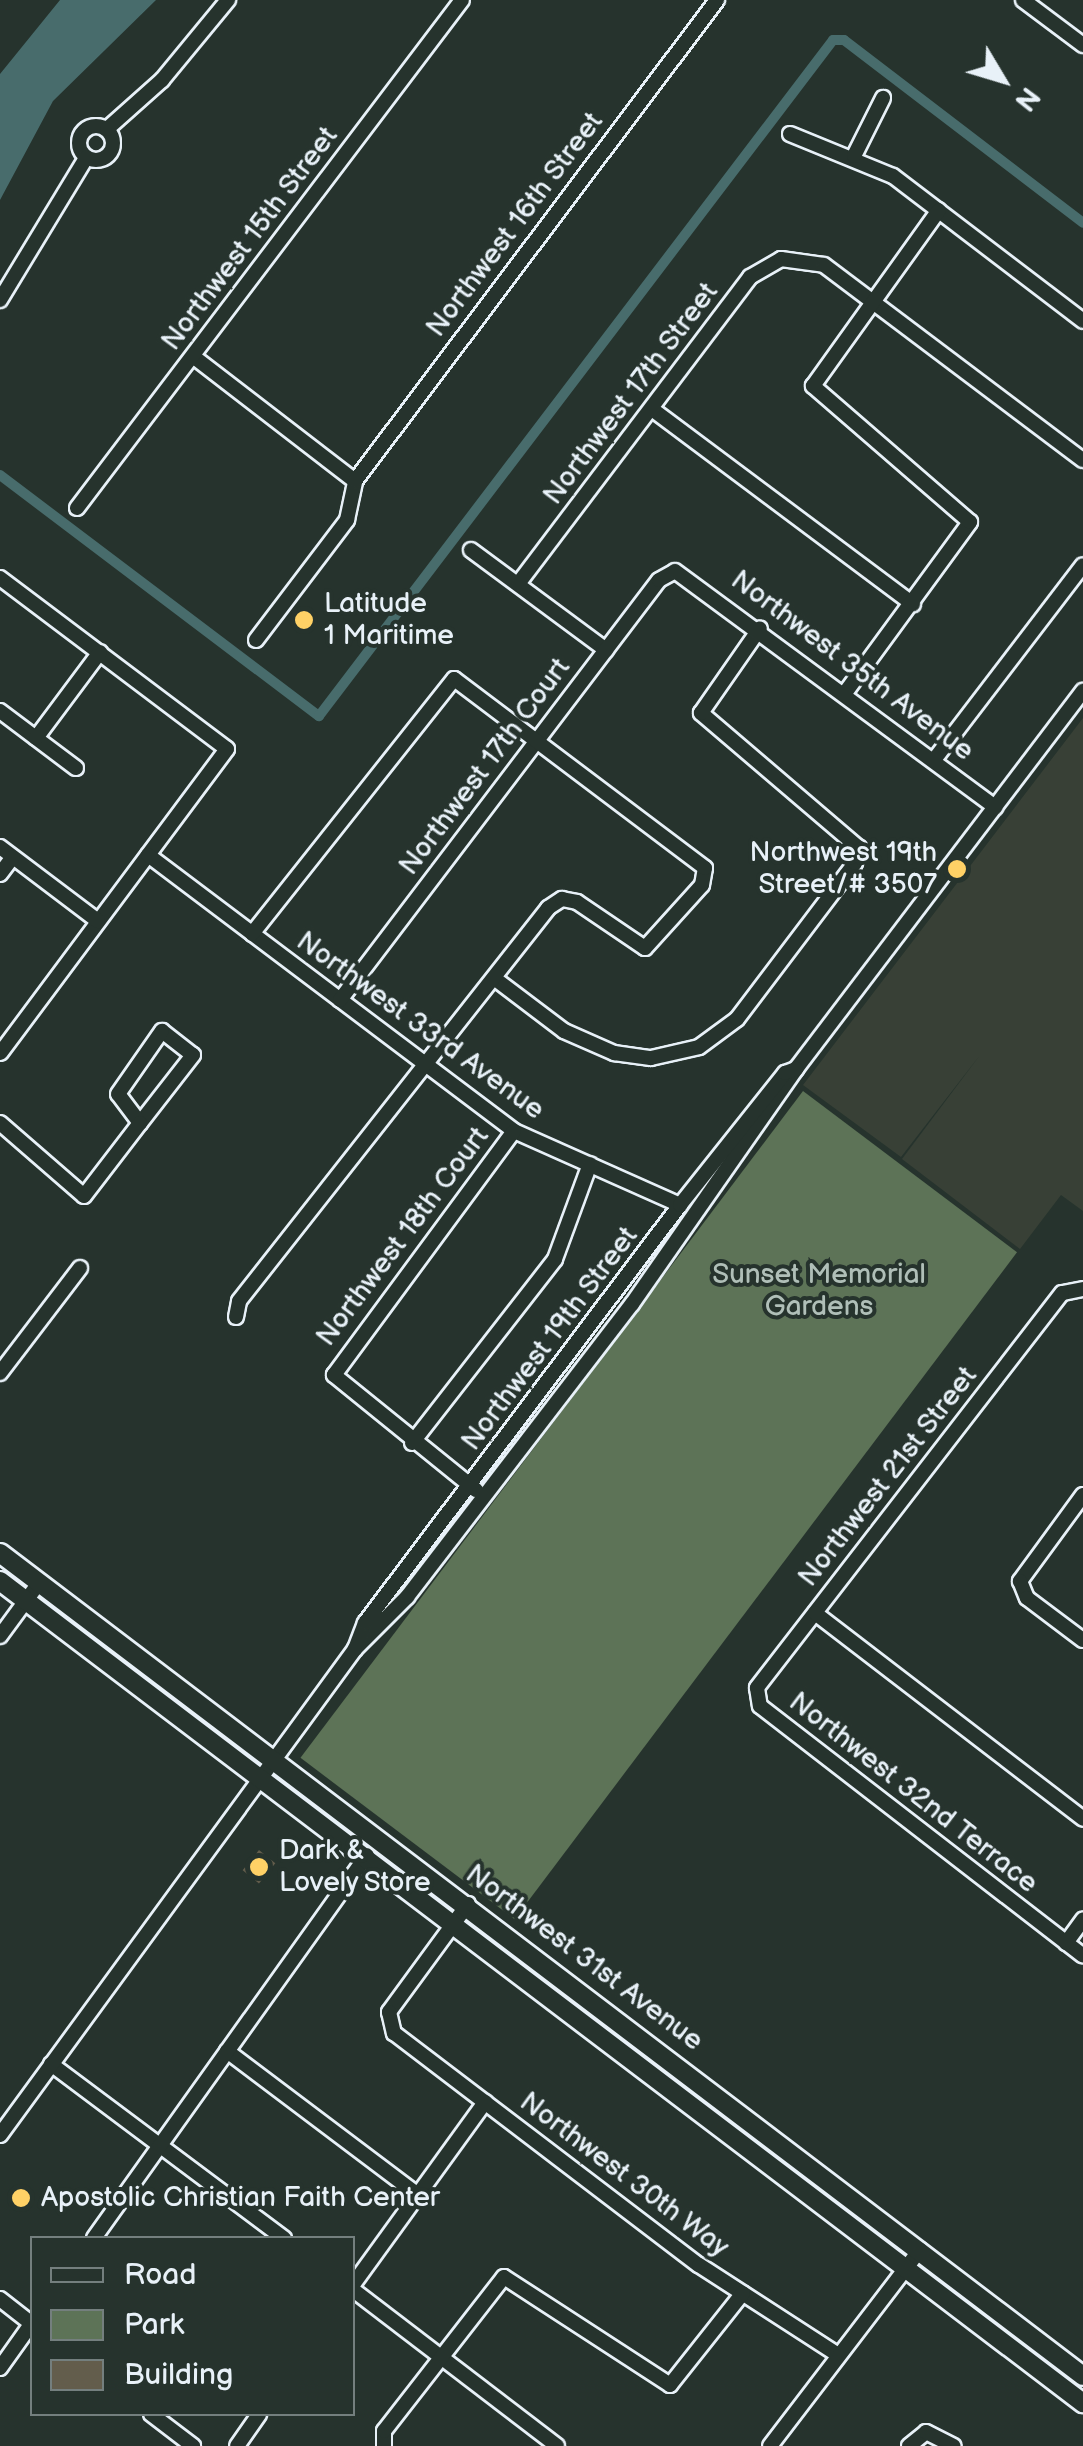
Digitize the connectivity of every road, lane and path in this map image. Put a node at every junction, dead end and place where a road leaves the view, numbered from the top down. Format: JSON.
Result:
{"nodes":[{"id":1,"x":228,"y":0,"type":"edge"},
{"id":2,"x":462,"y":0,"type":"edge"},
{"id":3,"x":718,"y":0,"type":"edge"},
{"id":4,"x":1023,"y":0,"type":"edge"},
{"id":5,"x":1083,"y":45,"type":"edge"},
{"id":6,"x":883,"y":98,"type":"dead end"},
{"id":7,"x":107,"y":129,"type":"junction"},
{"id":8,"x":790,"y":134,"type":"dead end"},
{"id":9,"x":854,"y":156,"type":"junction"},
{"id":10,"x":86,"y":158,"type":"junction"},
{"id":11,"x":939,"y":210,"type":"junction"},
{"id":12,"x":0,"y":300,"type":"edge"},
{"id":13,"x":870,"y":300,"type":"junction"},
{"id":14,"x":1083,"y":321,"type":"edge"},
{"id":15,"x":194,"y":357,"type":"junction"},
{"id":16,"x":652,"y":410,"type":"junction"},
{"id":17,"x":1083,"y":460,"type":"edge"},
{"id":18,"x":355,"y":481,"type":"junction"},
{"id":19,"x":77,"y":508,"type":"dead end"},
{"id":20,"x":472,"y":550,"type":"dead end"},
{"id":21,"x":1083,"y":566,"type":"edge"},
{"id":22,"x":675,"y":570,"type":"joint"},
{"id":23,"x":0,"y":578,"type":"edge"},
{"id":24,"x":518,"y":584,"type":"junction"},
{"id":25,"x":912,"y":604,"type":"junction"},
{"id":26,"x":760,"y":628,"type":"junction"},
{"id":27,"x":256,"y":640,"type":"dead end"},
{"id":28,"x":606,"y":650,"type":"junction"},
{"id":29,"x":100,"y":652,"type":"junction"},
{"id":30,"x":1083,"y":691,"type":"edge"},
{"id":31,"x":845,"y":693,"type":"junction"},
{"id":32,"x":0,"y":711,"type":"edge"},
{"id":33,"x":540,"y":737,"type":"junction"},
{"id":34,"x":36,"y":738,"type":"junction"},
{"id":35,"x":934,"y":760,"type":"junction"},
{"id":36,"x":76,"y":768,"type":"dead end"},
{"id":37,"x":994,"y":807,"type":"junction"},
{"id":38,"x":0,"y":847,"type":"edge"},
{"id":39,"x":148,"y":855,"type":"junction"},
{"id":40,"x":13,"y":857,"type":"junction"},
{"id":41,"x":0,"y":874,"type":"edge"},
{"id":42,"x":98,"y":921,"type":"junction"},
{"id":43,"x":252,"y":934,"type":"junction"},
{"id":44,"x":494,"y":978,"type":"junction"},
{"id":45,"x":340,"y":1000,"type":"junction"},
{"id":46,"x":0,"y":1053,"type":"edge"},
{"id":47,"x":427,"y":1066,"type":"junction"},
{"id":48,"x":796,"y":1070,"type":"junction"},
{"id":49,"x":140,"y":1122,"type":"junction"},
{"id":50,"x":0,"y":1123,"type":"edge"},
{"id":51,"x":514,"y":1130,"type":"junction"},
{"id":52,"x":590,"y":1164,"type":"junction"},
{"id":53,"x":680,"y":1205,"type":"junction"},
{"id":54,"x":80,"y":1268,"type":"dead end"},
{"id":55,"x":1078,"y":1288,"type":"edge"},
{"id":56,"x":236,"y":1317,"type":"dead end"},
{"id":57,"x":0,"y":1374,"type":"edge"},
{"id":58,"x":412,"y":1442,"type":"junction"},
{"id":59,"x":478,"y":1491,"type":"junction"},
{"id":60,"x":1083,"y":1494,"type":"edge"},
{"id":61,"x":0,"y":1554,"type":"edge"},
{"id":62,"x":0,"y":1581,"type":"edge"},
{"id":63,"x":39,"y":1583,"type":"junction"},
{"id":64,"x":25,"y":1600,"type":"junction"},
{"id":65,"x":816,"y":1614,"type":"junction"},
{"id":66,"x":0,"y":1636,"type":"edge"},
{"id":67,"x":1083,"y":1640,"type":"edge"},
{"id":68,"x":760,"y":1706,"type":"joint"},
{"id":69,"x":272,"y":1758,"type":"junction"},
{"id":70,"x":259,"y":1775,"type":"junction"},
{"id":71,"x":1083,"y":1820,"type":"edge"},
{"id":72,"x":367,"y":1855,"type":"junction"},
{"id":73,"x":468,"y":1904,"type":"junction"},
{"id":74,"x":1083,"y":1920,"type":"edge"},
{"id":75,"x":456,"y":1921,"type":"junction"},
{"id":76,"x":1066,"y":1943,"type":"junction"},
{"id":77,"x":1083,"y":1956,"type":"edge"},
{"id":78,"x":228,"y":2051,"type":"junction"},
{"id":79,"x":51,"y":2064,"type":"junction"},
{"id":80,"x":485,"y":2102,"type":"junction"},
{"id":81,"x":0,"y":2134,"type":"edge"},
{"id":82,"x":160,"y":2145,"type":"junction"},
{"id":83,"x":417,"y":2194,"type":"junction"},
{"id":84,"x":99,"y":2236,"type":"edge"},
{"id":85,"x":281,"y":2236,"type":"edge"},
{"id":86,"x":920,"y":2250,"type":"junction"},
{"id":87,"x":907,"y":2267,"type":"junction"},
{"id":88,"x":355,"y":2284,"type":"edge"},
{"id":89,"x":355,"y":2290,"type":"edge"},
{"id":90,"x":743,"y":2293,"type":"junction"},
{"id":91,"x":0,"y":2299,"type":"edge"},
{"id":92,"x":30,"y":2322,"type":"edge"},
{"id":93,"x":30,"y":2326,"type":"edge"},
{"id":94,"x":838,"y":2356,"type":"junction"},
{"id":95,"x":438,"y":2357,"type":"junction"},
{"id":96,"x":0,"y":2368,"type":"edge"},
{"id":97,"x":1083,"y":2376,"type":"edge"},
{"id":98,"x":1083,"y":2403,"type":"edge"},
{"id":99,"x":153,"y":2416,"type":"edge"},
{"id":100,"x":257,"y":2416,"type":"edge"},
{"id":101,"x":383,"y":2445,"type":"edge"},
{"id":102,"x":772,"y":2445,"type":"edge"},
{"id":103,"x":193,"y":2446,"type":"edge"},
{"id":104,"x":236,"y":2446,"type":"edge"},
{"id":105,"x":556,"y":2446,"type":"edge"},
{"id":106,"x":909,"y":2446,"type":"edge"},
{"id":107,"x":954,"y":2446,"type":"edge"}],
"edges":[{"from":1,"to":7,"type":"street"},
{"from":2,"to":15,"type":"street","name":"Northwest 15th Street"},
{"from":3,"to":18,"type":"street","name":"Northwest 16th Street"},
{"from":4,"to":5,"type":"street"},
{"from":6,"to":9,"type":"street"},
{"from":7,"to":10,"type":"street"},
{"from":7,"to":10,"type":"street"},
{"from":8,"to":9,"type":"street"},
{"from":9,"to":11,"type":"street"},
{"from":10,"to":12,"type":"street"},
{"from":11,"to":13,"type":"street"},
{"from":11,"to":14,"type":"street"},
{"from":13,"to":16,"type":"street","name":"Northwest 17th Street"},
{"from":13,"to":17,"type":"street"},
{"from":13,"to":25,"type":"street"},
{"from":15,"to":18,"type":"street"},
{"from":15,"to":19,"type":"street","name":"Northwest 15th Street"},
{"from":16,"to":24,"type":"street","name":"Northwest 17th Street"},
{"from":16,"to":25,"type":"street"},
{"from":18,"to":27,"type":"street"},
{"from":20,"to":24,"type":"street"},
{"from":21,"to":35,"type":"street"},
{"from":22,"to":26,"type":"street","name":"Northwest 35th Avenue"},
{"from":22,"to":28,"type":"street","name":"Northwest 17th Court"},
{"from":23,"to":29,"type":"street"},
{"from":24,"to":28,"type":"street"},
{"from":25,"to":31,"type":"street"},
{"from":26,"to":31,"type":"street","name":"Northwest 35th Avenue"},
{"from":26,"to":44,"type":"street"},
{"from":28,"to":33,"type":"street","name":"Northwest 17th Court"},
{"from":29,"to":34,"type":"street"},
{"from":29,"to":39,"type":"street"},
{"from":30,"to":37,"type":"street","name":"Northwest 19th Street"},
{"from":31,"to":35,"type":"street","name":"Northwest 35th Avenue"},
{"from":32,"to":34,"type":"street"},
{"from":33,"to":43,"type":"street"},
{"from":33,"to":44,"type":"street"},
{"from":33,"to":45,"type":"street","name":"Northwest 17th Court"},
{"from":34,"to":36,"type":"street"},
{"from":35,"to":37,"type":"street","name":"Northwest 35th Avenue"},
{"from":37,"to":48,"type":"street","name":"Northwest 19th Street"},
{"from":38,"to":40,"type":"street"},
{"from":39,"to":42,"type":"street"},
{"from":39,"to":43,"type":"street","name":"Northwest 33rd Avenue"},
{"from":40,"to":41,"type":"street"},
{"from":40,"to":42,"type":"street"},
{"from":42,"to":46,"type":"street"},
{"from":43,"to":45,"type":"street","name":"Northwest 33rd Avenue"},
{"from":44,"to":47,"type":"street"},
{"from":45,"to":47,"type":"street","name":"Northwest 33rd Avenue"},
{"from":47,"to":51,"type":"street","name":"Northwest 33rd Avenue"},
{"from":47,"to":56,"type":"street"},
{"from":48,"to":53,"type":"street","name":"Northwest 19th Street"},
{"from":48,"to":59,"type":"street","name":"Northwest 19th Street"},
{"from":49,"to":49,"type":"street"},
{"from":49,"to":50,"type":"street"},
{"from":51,"to":52,"type":"street","name":"Northwest 33rd Avenue"},
{"from":51,"to":58,"type":"street","name":"Northwest 18th Court"},
{"from":52,"to":53,"type":"street","name":"Northwest 33rd Avenue"},
{"from":52,"to":58,"type":"street"},
{"from":53,"to":59,"type":"street","name":"Northwest 19th Street"},
{"from":54,"to":57,"type":"street"},
{"from":55,"to":65,"type":"street","name":"Northwest 21st Street"},
{"from":58,"to":59,"type":"street"},
{"from":59,"to":69,"type":"street","name":"Northwest 19th Street"},
{"from":60,"to":67,"type":"street"},
{"from":61,"to":63,"type":"main road","name":"Northwest 31st Avenue"},
{"from":62,"to":64,"type":"main road","name":"Northwest 31st Avenue"},
{"from":63,"to":64,"type":"street"},
{"from":63,"to":69,"type":"main road","name":"Northwest 31st Avenue"},
{"from":64,"to":66,"type":"street"},
{"from":64,"to":70,"type":"main road","name":"Northwest 31st Avenue"},
{"from":65,"to":68,"type":"street","name":"Northwest 21st Street"},
{"from":65,"to":71,"type":"street"},
{"from":68,"to":76,"type":"street","name":"Northwest 32nd Terrace"},
{"from":69,"to":70,"type":"street","name":"Northwest 19th Street"},
{"from":69,"to":73,"type":"main road","name":"Northwest 31st Avenue"},
{"from":70,"to":72,"type":"main road","name":"Northwest 31st Avenue"},
{"from":70,"to":79,"type":"street","name":"Northwest 19th Street"},
{"from":72,"to":75,"type":"main road","name":"Northwest 31st Avenue"},
{"from":72,"to":78,"type":"street"},
{"from":73,"to":75,"type":"street"},
{"from":73,"to":86,"type":"main road","name":"Northwest 31st Avenue"},
{"from":74,"to":76,"type":"street"},
{"from":75,"to":80,"type":"street","name":"Northwest 30th Way"},
{"from":75,"to":87,"type":"main road","name":"Northwest 31st Avenue"},
{"from":76,"to":77,"type":"street","name":"Northwest 32nd Terrace"},
{"from":78,"to":82,"type":"street"},
{"from":78,"to":83,"type":"street"},
{"from":79,"to":81,"type":"street","name":"Northwest 19th Street"},
{"from":79,"to":82,"type":"street"},
{"from":80,"to":83,"type":"street"},
{"from":80,"to":90,"type":"street","name":"Northwest 30th Way"},
{"from":82,"to":84,"type":"street"},
{"from":82,"to":85,"type":"street"},
{"from":83,"to":88,"type":"street"},
{"from":86,"to":87,"type":"street"},
{"from":86,"to":97,"type":"main road","name":"Northwest 31st Avenue"},
{"from":87,"to":94,"type":"street"},
{"from":87,"to":98,"type":"main road","name":"Northwest 31st Avenue"},
{"from":89,"to":95,"type":"street"},
{"from":90,"to":94,"type":"street","name":"Northwest 30th Way"},
{"from":90,"to":95,"type":"street"},
{"from":91,"to":92,"type":"street"},
{"from":93,"to":96,"type":"street"},
{"from":94,"to":102,"type":"street"},
{"from":95,"to":101,"type":"street"},
{"from":95,"to":105,"type":"street"},
{"from":99,"to":103,"type":"street"},
{"from":100,"to":104,"type":"street"},
{"from":106,"to":107,"type":"street"}]}
